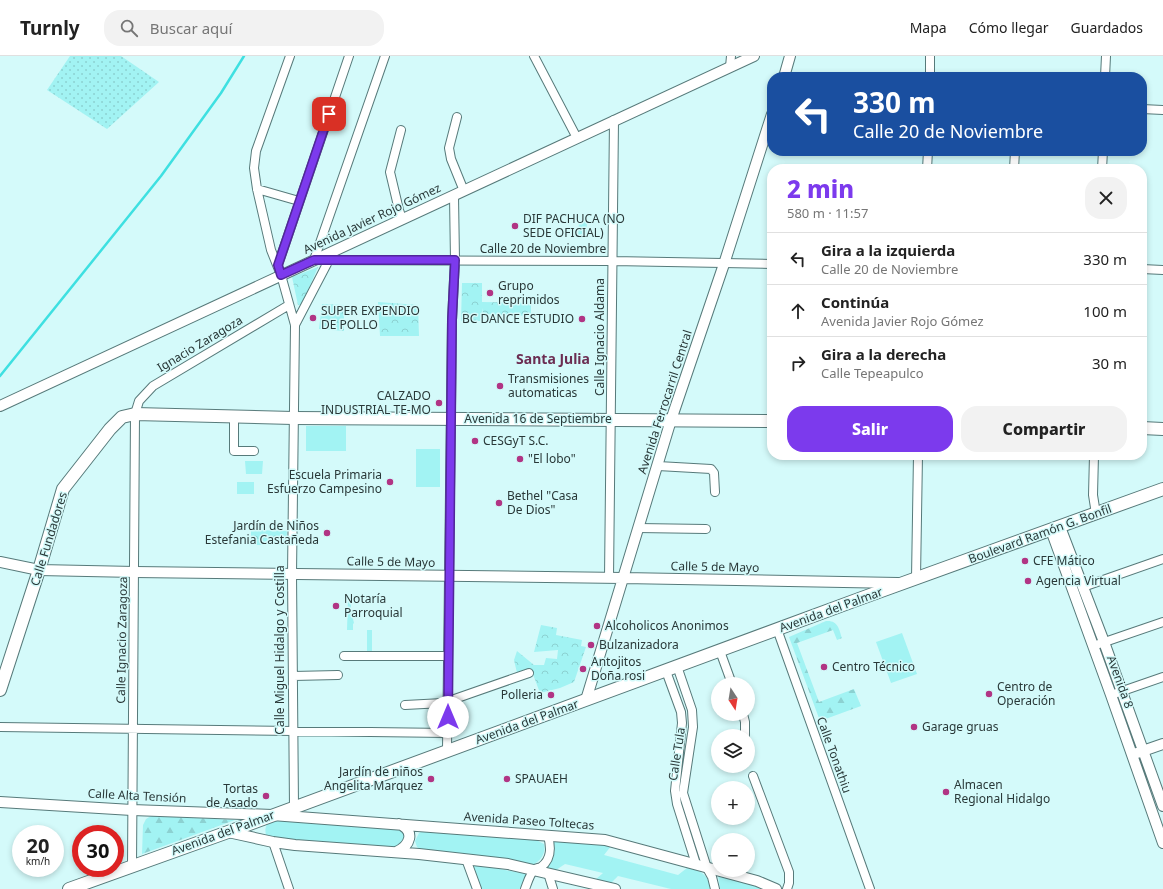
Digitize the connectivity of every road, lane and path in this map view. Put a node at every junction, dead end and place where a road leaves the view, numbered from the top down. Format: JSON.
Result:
{"nodes":[{"id":1,"x":290,"y":56,"type":"edge"},
{"id":2,"x":349,"y":56,"type":"edge"},
{"id":3,"x":385,"y":56,"type":"edge"},
{"id":4,"x":534,"y":56,"type":"edge"},
{"id":5,"x":731,"y":56,"type":"edge"},
{"id":6,"x":754,"y":56,"type":"edge"},
{"id":7,"x":790,"y":56,"type":"edge"},
{"id":8,"x":930,"y":56,"type":"edge"},
{"id":9,"x":1106,"y":56,"type":"edge"},
{"id":10,"x":730,"y":67,"type":"junction"},
{"id":11,"x":785,"y":72,"type":"edge"},
{"id":12,"x":930,"y":72,"type":"edge"},
{"id":13,"x":1105,"y":72,"type":"edge"},
{"id":14,"x":1147,"y":109,"type":"edge"},
{"id":15,"x":1163,"y":110,"type":"edge"},
{"id":16,"x":457,"y":117,"type":"dead end"},
{"id":17,"x":614,"y":120,"type":"junction"},
{"id":18,"x":401,"y":130,"type":"dead end"},
{"id":19,"x":767,"y":130,"type":"edge"},
{"id":20,"x":577,"y":138,"type":"junction"},
{"id":21,"x":257,"y":189,"type":"junction"},
{"id":22,"x":464,"y":191,"type":"junction"},
{"id":23,"x":454,"y":196,"type":"junction"},
{"id":24,"x":299,"y":201,"type":"junction"},
{"id":25,"x":402,"y":219,"type":"junction"},
{"id":26,"x":314,"y":260,"type":"junction"},
{"id":27,"x":329,"y":260,"type":"junction"},
{"id":28,"x":455,"y":260,"type":"junction"},
{"id":29,"x":613,"y":261,"type":"junction"},
{"id":30,"x":724,"y":264,"type":"junction"},
{"id":31,"x":767,"y":264,"type":"edge"},
{"id":32,"x":1147,"y":269,"type":"edge"},
{"id":33,"x":280,"y":270,"type":"junction"},
{"id":34,"x":1163,"y":270,"type":"edge"},
{"id":35,"x":289,"y":304,"type":"junction"},
{"id":36,"x":295,"y":325,"type":"junction"},
{"id":37,"x":0,"y":406,"type":"edge"},
{"id":38,"x":136,"y":414,"type":"junction"},
{"id":39,"x":234,"y":417,"type":"junction"},
{"id":40,"x":293,"y":418,"type":"junction"},
{"id":41,"x":452,"y":419,"type":"junction"},
{"id":42,"x":612,"y":419,"type":"junction"},
{"id":43,"x":671,"y":420,"type":"junction"},
{"id":44,"x":767,"y":421,"type":"edge"},
{"id":45,"x":1147,"y":428,"type":"edge"},
{"id":46,"x":1163,"y":428,"type":"edge"},
{"id":47,"x":254,"y":451,"type":"dead end"},
{"id":48,"x":918,"y":460,"type":"edge"},
{"id":49,"x":1094,"y":460,"type":"edge"},
{"id":50,"x":658,"y":466,"type":"junction"},
{"id":51,"x":1163,"y":489,"type":"edge"},
{"id":52,"x":715,"y":492,"type":"dead end"},
{"id":53,"x":1096,"y":514,"type":"junction"},
{"id":54,"x":638,"y":528,"type":"junction"},
{"id":55,"x":706,"y":529,"type":"dead end"},
{"id":56,"x":1056,"y":529,"type":"junction"},
{"id":57,"x":1163,"y":559,"type":"edge"},
{"id":58,"x":0,"y":562,"type":"edge"},
{"id":59,"x":39,"y":570,"type":"junction"},
{"id":60,"x":135,"y":572,"type":"junction"},
{"id":61,"x":292,"y":574,"type":"junction"},
{"id":62,"x":449,"y":576,"type":"junction"},
{"id":63,"x":609,"y":578,"type":"junction"},
{"id":64,"x":623,"y":578,"type":"junction"},
{"id":65,"x":916,"y":578,"type":"junction"},
{"id":66,"x":902,"y":583,"type":"junction"},
{"id":67,"x":1083,"y":587,"type":"junction"},
{"id":68,"x":1163,"y":622,"type":"edge"},
{"id":69,"x":777,"y":629,"type":"junction"},
{"id":70,"x":1104,"y":642,"type":"junction"},
{"id":71,"x":1093,"y":646,"type":"junction"},
{"id":72,"x":720,"y":650,"type":"junction"},
{"id":73,"x":344,"y":656,"type":"dead end"},
{"id":74,"x":448,"y":656,"type":"junction"},
{"id":75,"x":671,"y":669,"type":"junction"},
{"id":76,"x":529,"y":673,"type":"dead end"},
{"id":77,"x":338,"y":674,"type":"dead end"},
{"id":78,"x":293,"y":676,"type":"junction"},
{"id":79,"x":730,"y":677,"type":"edge"},
{"id":80,"x":1163,"y":677,"type":"edge"},
{"id":81,"x":0,"y":690,"type":"edge"},
{"id":82,"x":1122,"y":691,"type":"junction"},
{"id":83,"x":1111,"y":695,"type":"junction"},
{"id":84,"x":586,"y":700,"type":"junction"},
{"id":85,"x":448,"y":701,"type":"junction"},
{"id":86,"x":405,"y":705,"type":"dead end"},
{"id":87,"x":0,"y":727,"type":"edge"},
{"id":88,"x":134,"y":729,"type":"junction"},
{"id":89,"x":293,"y":731,"type":"junction"},
{"id":90,"x":448,"y":733,"type":"junction"},
{"id":91,"x":1163,"y":744,"type":"edge"},
{"id":92,"x":447,"y":750,"type":"junction"},
{"id":93,"x":1142,"y":751,"type":"junction"},
{"id":94,"x":1132,"y":755,"type":"junction"},
{"id":95,"x":752,"y":776,"type":"dead end"},
{"id":96,"x":0,"y":802,"type":"edge"},
{"id":97,"x":294,"y":806,"type":"junction"},
{"id":98,"x":1163,"y":806,"type":"edge"},
{"id":99,"x":132,"y":810,"type":"junction"},
{"id":100,"x":272,"y":815,"type":"junction"},
{"id":101,"x":399,"y":824,"type":"junction"},
{"id":102,"x":426,"y":826,"type":"junction"},
{"id":103,"x":228,"y":832,"type":"junction"},
{"id":104,"x":548,"y":836,"type":"junction"},
{"id":105,"x":273,"y":842,"type":"junction"},
{"id":106,"x":1163,"y":843,"type":"edge"},
{"id":107,"x":396,"y":852,"type":"junction"},
{"id":108,"x":419,"y":854,"type":"junction"},
{"id":109,"x":466,"y":859,"type":"junction"},
{"id":110,"x":696,"y":864,"type":"junction"},
{"id":111,"x":132,"y":867,"type":"junction"},
{"id":112,"x":707,"y":868,"type":"junction"},
{"id":113,"x":534,"y":870,"type":"junction"},
{"id":114,"x":548,"y":873,"type":"junction"},
{"id":115,"x":69,"y":889,"type":"edge"},
{"id":116,"x":289,"y":889,"type":"edge"},
{"id":117,"x":477,"y":889,"type":"edge"},
{"id":118,"x":525,"y":889,"type":"edge"},
{"id":119,"x":553,"y":889,"type":"edge"},
{"id":120,"x":615,"y":889,"type":"edge"},
{"id":121,"x":715,"y":889,"type":"edge"},
{"id":122,"x":776,"y":889,"type":"edge"},
{"id":123,"x":787,"y":889,"type":"edge"},
{"id":124,"x":870,"y":889,"type":"edge"}],
"edges":[{"from":1,"to":21,"type":"street","name":"Calle Miguel Hidalgo y Costilla"},
{"from":2,"to":24,"type":"street"},
{"from":3,"to":26,"type":"street"},
{"from":4,"to":20,"type":"street"},
{"from":5,"to":10,"type":"street"},
{"from":6,"to":10,"type":"street","name":"Avenida Javier Rojo Gómez"},
{"from":7,"to":11,"type":"street"},
{"from":8,"to":12,"type":"street"},
{"from":9,"to":13,"type":"street"},
{"from":10,"to":17,"type":"street","name":"Avenida Javier Rojo Gómez"},
{"from":14,"to":15,"type":"street"},
{"from":16,"to":22,"type":"street"},
{"from":17,"to":20,"type":"street","name":"Avenida Javier Rojo Gómez"},
{"from":17,"to":29,"type":"street","name":"Calle Ignacio Aldama"},
{"from":18,"to":25,"type":"street"},
{"from":19,"to":30,"type":"street","name":"Avenida Ferrocarril Central"},
{"from":20,"to":22,"type":"street","name":"Avenida Javier Rojo Gómez"},
{"from":21,"to":24,"type":"street"},
{"from":21,"to":33,"type":"street","name":"Calle Miguel Hidalgo y Costilla"},
{"from":22,"to":23,"type":"street","name":"Avenida Javier Rojo Gómez"},
{"from":23,"to":25,"type":"street","name":"Avenida Javier Rojo Gómez"},
{"from":23,"to":28,"type":"street"},
{"from":24,"to":33,"type":"street"},
{"from":25,"to":26,"type":"street","name":"Avenida Javier Rojo Gómez"},
{"from":26,"to":27,"type":"street","name":"Calle 20 de Noviembre"},
{"from":26,"to":33,"type":"street","name":"Avenida Javier Rojo Gómez"},
{"from":27,"to":28,"type":"street","name":"Calle 20 de Noviembre"},
{"from":27,"to":36,"type":"street","name":"Calle Miguel Hidalgo y Costilla"},
{"from":28,"to":29,"type":"street","name":"Calle 20 de Noviembre"},
{"from":28,"to":41,"type":"street"},
{"from":29,"to":30,"type":"street","name":"Calle 20 de Noviembre"},
{"from":29,"to":42,"type":"street","name":"Calle Ignacio Aldama"},
{"from":30,"to":31,"type":"street","name":"Calle 20 de Noviembre"},
{"from":30,"to":43,"type":"street","name":"Avenida Ferrocarril Central"},
{"from":32,"to":34,"type":"street"},
{"from":33,"to":35,"type":"street","name":"Calle Miguel Hidalgo y Costilla"},
{"from":33,"to":37,"type":"street","name":"Avenida Javier Rojo Gómez"},
{"from":35,"to":36,"type":"street","name":"Calle Miguel Hidalgo y Costilla"},
{"from":35,"to":38,"type":"street","name":"Ignacio Zaragoza"},
{"from":36,"to":40,"type":"street","name":"Calle Miguel Hidalgo y Costilla"},
{"from":38,"to":39,"type":"main road","name":"Avenida 16 de Septiembre"},
{"from":38,"to":59,"type":"main road","name":"Calle Fundadores"},
{"from":38,"to":60,"type":"street","name":"Calle Ignacio Zaragoza"},
{"from":39,"to":40,"type":"main road","name":"Avenida 16 de Septiembre"},
{"from":39,"to":47,"type":"street"},
{"from":40,"to":41,"type":"main road","name":"Avenida 16 de Septiembre"},
{"from":40,"to":61,"type":"street","name":"Calle Miguel Hidalgo y Costilla"},
{"from":41,"to":42,"type":"main road","name":"Avenida 16 de Septiembre"},
{"from":41,"to":62,"type":"street"},
{"from":42,"to":43,"type":"main road","name":"Avenida 16 de Septiembre"},
{"from":42,"to":63,"type":"street","name":"Calle Ignacio Aldama"},
{"from":43,"to":44,"type":"main road","name":"Avenida 16 de Septiembre"},
{"from":43,"to":50,"type":"street","name":"Avenida Ferrocarril Central"},
{"from":45,"to":46,"type":"main road"},
{"from":48,"to":65,"type":"street"},
{"from":49,"to":53,"type":"street"},
{"from":50,"to":52,"type":"street"},
{"from":50,"to":54,"type":"street","name":"Avenida Ferrocarril Central"},
{"from":51,"to":53,"type":"main road","name":"Boulevard Ramón G. Bonfil"},
{"from":53,"to":56,"type":"main road","name":"Boulevard Ramón G. Bonfil"},
{"from":54,"to":55,"type":"street"},
{"from":54,"to":64,"type":"street","name":"Avenida Ferrocarril Central"},
{"from":56,"to":65,"type":"main road","name":"Boulevard Ramón G. Bonfil"},
{"from":56,"to":67,"type":"street","name":"Avenida 8"},
{"from":56,"to":71,"type":"street","name":"Avenida 8"},
{"from":57,"to":67,"type":"street"},
{"from":58,"to":59,"type":"street","name":"Calle 5 de Mayo"},
{"from":59,"to":60,"type":"street","name":"Calle 5 de Mayo"},
{"from":59,"to":81,"type":"main road","name":"Calle Fundadores"},
{"from":60,"to":61,"type":"street","name":"Calle 5 de Mayo"},
{"from":60,"to":88,"type":"street","name":"Calle Ignacio Zaragoza"},
{"from":61,"to":62,"type":"street","name":"Calle 5 de Mayo"},
{"from":61,"to":78,"type":"street","name":"Calle Miguel Hidalgo y Costilla"},
{"from":62,"to":63,"type":"street","name":"Calle 5 de Mayo"},
{"from":62,"to":74,"type":"street"},
{"from":63,"to":64,"type":"street","name":"Calle 5 de Mayo"},
{"from":64,"to":66,"type":"street","name":"Calle 5 de Mayo"},
{"from":64,"to":84,"type":"street","name":"Avenida Ferrocarril Central"},
{"from":65,"to":66,"type":"main road","name":"Avenida del Palmar"},
{"from":66,"to":69,"type":"main road","name":"Avenida del Palmar"},
{"from":67,"to":70,"type":"street","name":"Avenida 8"},
{"from":68,"to":70,"type":"street"},
{"from":69,"to":72,"type":"main road","name":"Avenida del Palmar"},
{"from":69,"to":124,"type":"street","name":"Calle Tonathiu"},
{"from":70,"to":71,"type":"street"},
{"from":70,"to":82,"type":"street","name":"Avenida 8"},
{"from":71,"to":83,"type":"street","name":"Avenida 8"},
{"from":72,"to":75,"type":"main road","name":"Avenida del Palmar"},
{"from":72,"to":79,"type":"street"},
{"from":73,"to":74,"type":"street"},
{"from":74,"to":85,"type":"street"},
{"from":75,"to":84,"type":"main road","name":"Avenida del Palmar"},
{"from":75,"to":110,"type":"street","name":"Calle Tula"},
{"from":75,"to":112,"type":"street","name":"Calle Tula"},
{"from":76,"to":85,"type":"street"},
{"from":77,"to":78,"type":"street"},
{"from":78,"to":89,"type":"street","name":"Calle Miguel Hidalgo y Costilla"},
{"from":80,"to":82,"type":"street"},
{"from":82,"to":83,"type":"street"},
{"from":82,"to":93,"type":"street","name":"Avenida 8"},
{"from":83,"to":94,"type":"street","name":"Avenida 8"},
{"from":84,"to":92,"type":"main road","name":"Avenida del Palmar"},
{"from":85,"to":86,"type":"street"},
{"from":85,"to":90,"type":"street"},
{"from":87,"to":88,"type":"street"},
{"from":88,"to":89,"type":"street"},
{"from":88,"to":99,"type":"street","name":"Calle Ignacio Zaragoza"},
{"from":89,"to":90,"type":"street"},
{"from":89,"to":97,"type":"street","name":"Calle Miguel Hidalgo y Costilla"},
{"from":90,"to":92,"type":"street"},
{"from":91,"to":93,"type":"street"},
{"from":92,"to":97,"type":"main road","name":"Avenida del Palmar"},
{"from":93,"to":94,"type":"street"},
{"from":93,"to":98,"type":"street","name":"Avenida 8"},
{"from":94,"to":106,"type":"street","name":"Avenida 8"},
{"from":95,"to":123,"type":"street"},
{"from":96,"to":99,"type":"street","name":"Calle Alta Tensión"},
{"from":97,"to":100,"type":"main road","name":"Avenida del Palmar"},
{"from":99,"to":100,"type":"street","name":"Calle Alta Tensión"},
{"from":99,"to":111,"type":"street","name":"Calle Ignacio Zaragoza"},
{"from":100,"to":101,"type":"street","name":"Avenida Paseo Toltecas"},
{"from":100,"to":103,"type":"main road","name":"Avenida del Palmar"},
{"from":101,"to":102,"type":"street","name":"Avenida Paseo Toltecas"},
{"from":101,"to":107,"type":"street"},
{"from":102,"to":104,"type":"street","name":"Avenida Paseo Toltecas"},
{"from":102,"to":108,"type":"street"},
{"from":103,"to":105,"type":"street"},
{"from":103,"to":111,"type":"main road","name":"Avenida del Palmar"},
{"from":104,"to":110,"type":"street","name":"Avenida Paseo Toltecas"},
{"from":104,"to":113,"type":"street"},
{"from":105,"to":107,"type":"street"},
{"from":105,"to":116,"type":"street"},
{"from":107,"to":108,"type":"street"},
{"from":108,"to":109,"type":"street"},
{"from":109,"to":113,"type":"street"},
{"from":109,"to":117,"type":"street"},
{"from":110,"to":112,"type":"street","name":"Avenida Paseo Toltecas"},
{"from":111,"to":115,"type":"main road","name":"Avenida del Palmar"},
{"from":112,"to":121,"type":"street","name":"Calle Tula"},
{"from":112,"to":122,"type":"street","name":"Avenida Paseo Toltecas"},
{"from":113,"to":114,"type":"street"},
{"from":113,"to":118,"type":"street"},
{"from":114,"to":119,"type":"street"},
{"from":114,"to":120,"type":"street"}]}
